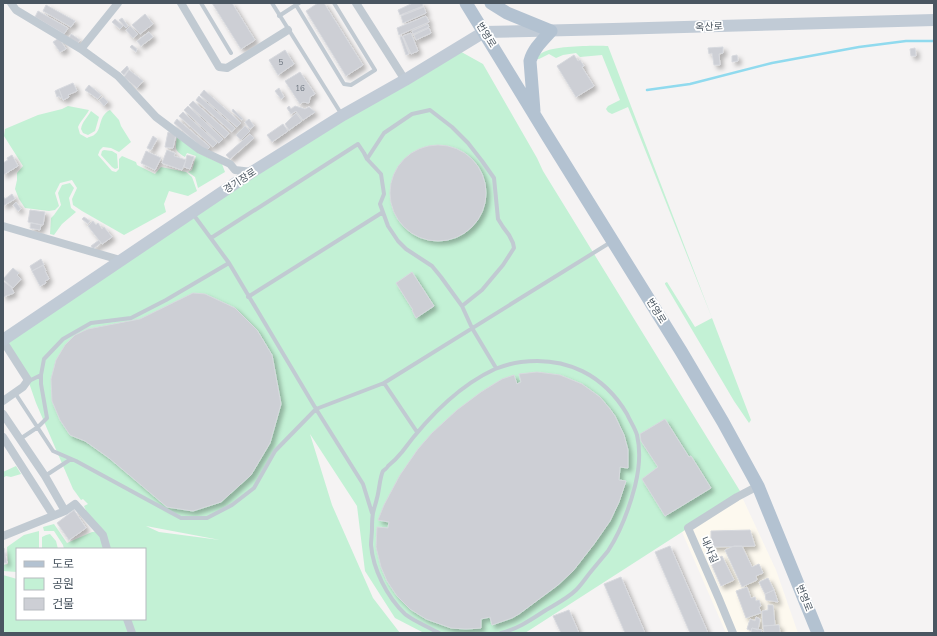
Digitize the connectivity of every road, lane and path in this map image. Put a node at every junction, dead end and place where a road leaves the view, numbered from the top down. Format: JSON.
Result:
{"nodes":[{"id":1,"x":11,"y":3,"type":"edge"},
{"id":2,"x":118,"y":3,"type":"edge"},
{"id":3,"x":181,"y":3,"type":"edge"},
{"id":4,"x":200,"y":3,"type":"edge"},
{"id":5,"x":272,"y":3,"type":"edge"},
{"id":6,"x":334,"y":3,"type":"edge"},
{"id":7,"x":356,"y":3,"type":"edge"},
{"id":8,"x":466,"y":3,"type":"edge"},
{"id":9,"x":491,"y":3,"type":"edge"},
{"id":10,"x":298,"y":4,"type":"edge"},
{"id":11,"x":279,"y":16,"type":"junction"},
{"id":12,"x":934,"y":20,"type":"edge"},
{"id":13,"x":288,"y":30,"type":"junction"},
{"id":14,"x":551,"y":31,"type":"junction"},
{"id":15,"x":484,"y":32,"type":"junction"},
{"id":16,"x":82,"y":49,"type":"junction"},
{"id":17,"x":231,"y":53,"type":"dead end"},
{"id":18,"x":405,"y":80,"type":"junction"},
{"id":19,"x":534,"y":114,"type":"junction"},
{"id":20,"x":343,"y":115,"type":"junction"},
{"id":21,"x":367,"y":159,"type":"junction"},
{"id":22,"x":252,"y":172,"type":"junction"},
{"id":23,"x":192,"y":212,"type":"junction"},
{"id":24,"x":383,"y":212,"type":"junction"},
{"id":25,"x":3,"y":226,"type":"edge"},
{"id":26,"x":211,"y":238,"type":"junction"},
{"id":27,"x":613,"y":241,"type":"junction"},
{"id":28,"x":120,"y":260,"type":"junction"},
{"id":29,"x":229,"y":263,"type":"junction"},
{"id":30,"x":248,"y":296,"type":"junction"},
{"id":31,"x":462,"y":306,"type":"junction"},
{"id":32,"x":472,"y":328,"type":"junction"},
{"id":33,"x":3,"y":340,"type":"edge"},
{"id":34,"x":496,"y":368,"type":"junction"},
{"id":35,"x":41,"y":375,"type":"junction"},
{"id":36,"x":26,"y":382,"type":"junction"},
{"id":37,"x":384,"y":383,"type":"junction"},
{"id":38,"x":15,"y":393,"type":"junction"},
{"id":39,"x":3,"y":401,"type":"edge"},
{"id":40,"x":316,"y":409,"type":"junction"},
{"id":41,"x":3,"y":414,"type":"edge"},
{"id":42,"x":38,"y":427,"type":"junction"},
{"id":43,"x":417,"y":432,"type":"junction"},
{"id":44,"x":3,"y":437,"type":"edge"},
{"id":45,"x":20,"y":439,"type":"junction"},
{"id":46,"x":71,"y":459,"type":"junction"},
{"id":47,"x":45,"y":476,"type":"junction"},
{"id":48,"x":758,"y":486,"type":"junction"},
{"id":49,"x":65,"y":510,"type":"junction"},
{"id":50,"x":372,"y":514,"type":"junction"},
{"id":51,"x":53,"y":516,"type":"junction"},
{"id":52,"x":3,"y":536,"type":"edge"},
{"id":53,"x":107,"y":548,"type":"edge"},
{"id":54,"x":127,"y":620,"type":"edge"},
{"id":55,"x":815,"y":632,"type":"edge"},
{"id":56,"x":132,"y":633,"type":"edge"},
{"id":57,"x":439,"y":633,"type":"edge"},
{"id":58,"x":501,"y":633,"type":"edge"},
{"id":59,"x":733,"y":633,"type":"edge"}],
"edges":[{"from":1,"to":16,"type":"street"},
{"from":2,"to":16,"type":"street"},
{"from":3,"to":13,"type":"street"},
{"from":4,"to":17,"type":"lane"},
{"from":5,"to":11,"type":"lane"},
{"from":6,"to":10,"type":"lane"},
{"from":7,"to":18,"type":"street"},
{"from":8,"to":15,"type":"main road","name":"번영로"},
{"from":9,"to":14,"type":"main road"},
{"from":10,"to":11,"type":"lane"},
{"from":11,"to":13,"type":"lane"},
{"from":12,"to":14,"type":"street","name":"옥산로"},
{"from":13,"to":20,"type":"lane"},
{"from":14,"to":15,"type":"street","name":"옥산로"},
{"from":14,"to":19,"type":"main road"},
{"from":15,"to":18,"type":"street","name":"경기장로"},
{"from":15,"to":19,"type":"main road","name":"번영로"},
{"from":16,"to":22,"type":"street"},
{"from":18,"to":20,"type":"street","name":"경기장로"},
{"from":19,"to":27,"type":"main road","name":"번영로"},
{"from":20,"to":22,"type":"street","name":"경기장로"},
{"from":21,"to":24,"type":"lane"},
{"from":21,"to":26,"type":"lane"},
{"from":21,"to":31,"type":"lane"},
{"from":22,"to":23,"type":"street","name":"경기장로"},
{"from":23,"to":26,"type":"lane"},
{"from":23,"to":28,"type":"street","name":"경기장로"},
{"from":24,"to":30,"type":"lane"},
{"from":24,"to":31,"type":"lane"},
{"from":25,"to":28,"type":"street"},
{"from":26,"to":29,"type":"lane"},
{"from":27,"to":32,"type":"lane"},
{"from":27,"to":48,"type":"main road","name":"번영로"},
{"from":28,"to":33,"type":"street","name":"경기장로"},
{"from":29,"to":30,"type":"lane"},
{"from":29,"to":35,"type":"lane"},
{"from":30,"to":40,"type":"lane"},
{"from":31,"to":32,"type":"lane"},
{"from":32,"to":34,"type":"lane"},
{"from":32,"to":37,"type":"lane"},
{"from":33,"to":36,"type":"street"},
{"from":34,"to":43,"type":"lane"},
{"from":34,"to":58,"type":"lane"},
{"from":35,"to":36,"type":"lane"},
{"from":35,"to":42,"type":"lane"},
{"from":36,"to":38,"type":"street"},
{"from":37,"to":40,"type":"lane"},
{"from":37,"to":43,"type":"lane"},
{"from":38,"to":39,"type":"street"},
{"from":38,"to":42,"type":"lane"},
{"from":40,"to":46,"type":"lane"},
{"from":40,"to":50,"type":"lane"},
{"from":41,"to":45,"type":"street"},
{"from":42,"to":45,"type":"lane"},
{"from":42,"to":46,"type":"lane"},
{"from":43,"to":50,"type":"lane"},
{"from":44,"to":51,"type":"street"},
{"from":45,"to":47,"type":"street"},
{"from":46,"to":47,"type":"lane"},
{"from":47,"to":49,"type":"street"},
{"from":48,"to":55,"type":"main road","name":"번영로"},
{"from":48,"to":59,"type":"street","name":"내사길"},
{"from":49,"to":51,"type":"street"},
{"from":49,"to":53,"type":"street"},
{"from":50,"to":57,"type":"lane"},
{"from":51,"to":52,"type":"street"},
{"from":54,"to":56,"type":"street"}]}
